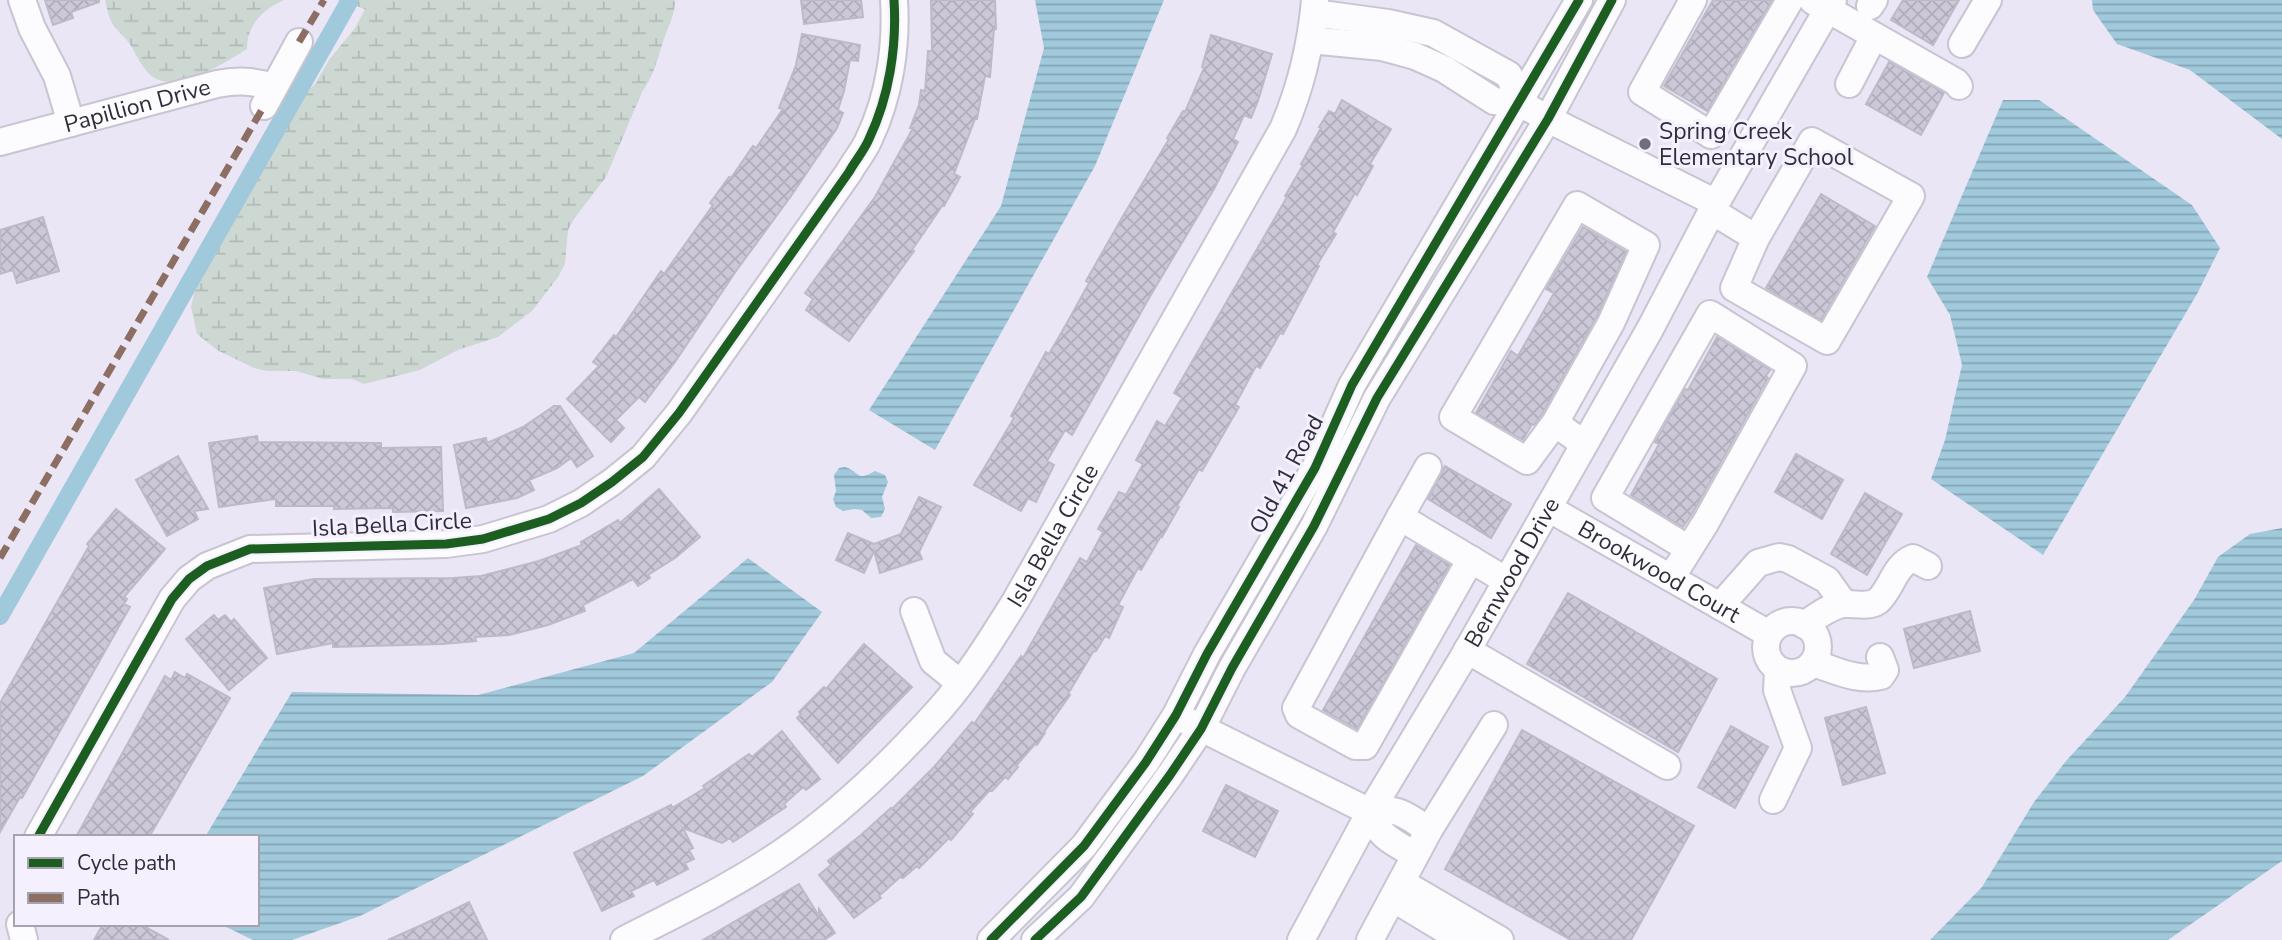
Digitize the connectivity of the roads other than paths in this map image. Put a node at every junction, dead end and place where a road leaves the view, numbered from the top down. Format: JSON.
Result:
{"nodes":[{"id":1,"x":22,"y":0,"type":"edge"},
{"id":2,"x":894,"y":0,"type":"edge"},
{"id":3,"x":1580,"y":0,"type":"edge"},
{"id":4,"x":1612,"y":0,"type":"edge"},
{"id":5,"x":1693,"y":0,"type":"edge"},
{"id":6,"x":1790,"y":0,"type":"edge"},
{"id":7,"x":1988,"y":0,"type":"edge"},
{"id":8,"x":1824,"y":3,"type":"edge"},
{"id":9,"x":1315,"y":6,"type":"edge"},
{"id":10,"x":1385,"y":35,"type":"junction"},
{"id":11,"x":1874,"y":36,"type":"junction"},
{"id":12,"x":1310,"y":40,"type":"junction"},
{"id":13,"x":299,"y":42,"type":"dead end"},
{"id":14,"x":1962,"y":44,"type":"dead end"},
{"id":15,"x":1849,"y":84,"type":"dead end"},
{"id":16,"x":1959,"y":86,"type":"dead end"},
{"id":17,"x":1520,"y":103,"type":"junction"},
{"id":18,"x":1548,"y":120,"type":"junction"},
{"id":19,"x":71,"y":123,"type":"junction"},
{"id":20,"x":0,"y":142,"type":"edge"},
{"id":21,"x":1714,"y":207,"type":"junction"},
{"id":22,"x":1756,"y":238,"type":"junction"},
{"id":23,"x":1628,"y":286,"type":"junction"},
{"id":24,"x":1664,"y":304,"type":"junction"},
{"id":25,"x":1555,"y":423,"type":"junction"},
{"id":26,"x":1584,"y":444,"type":"junction"},
{"id":27,"x":1428,"y":467,"type":"dead end"},
{"id":28,"x":1548,"y":508,"type":"junction"},
{"id":29,"x":1400,"y":517,"type":"junction"},
{"id":30,"x":1689,"y":548,"type":"junction"},
{"id":31,"x":1471,"y":559,"type":"junction"},
{"id":32,"x":1928,"y":566,"type":"dead end"},
{"id":33,"x":1671,"y":578,"type":"junction"},
{"id":34,"x":1507,"y":581,"type":"junction"},
{"id":35,"x":1844,"y":604,"type":"junction"},
{"id":36,"x":1720,"y":606,"type":"junction"},
{"id":37,"x":914,"y":611,"type":"dead end"},
{"id":38,"x":1804,"y":625,"type":"junction"},
{"id":39,"x":1769,"y":634,"type":"junction"},
{"id":40,"x":1467,"y":650,"type":"junction"},
{"id":41,"x":1880,"y":657,"type":"dead end"},
{"id":42,"x":1813,"y":663,"type":"junction"},
{"id":43,"x":1778,"y":670,"type":"junction"},
{"id":44,"x":960,"y":683,"type":"junction"},
{"id":45,"x":1393,"y":697,"type":"junction"},
{"id":46,"x":1176,"y":715,"type":"junction"},
{"id":47,"x":1426,"y":718,"type":"junction"},
{"id":48,"x":1494,"y":725,"type":"dead end"},
{"id":49,"x":1201,"y":729,"type":"junction"},
{"id":50,"x":1667,"y":766,"type":"dead end"},
{"id":51,"x":1773,"y":800,"type":"dead end"},
{"id":52,"x":1370,"y":812,"type":"junction"},
{"id":53,"x":1429,"y":830,"type":"junction"},
{"id":54,"x":38,"y":835,"type":"edge"},
{"id":55,"x":1415,"y":855,"type":"junction"},
{"id":56,"x":1397,"y":890,"type":"junction"},
{"id":57,"x":624,"y":940,"type":"edge"},
{"id":58,"x":991,"y":940,"type":"edge"},
{"id":59,"x":1035,"y":940,"type":"edge"},
{"id":60,"x":1301,"y":940,"type":"edge"},
{"id":61,"x":1370,"y":940,"type":"edge"},
{"id":62,"x":1462,"y":940,"type":"edge"},
{"id":63,"x":1500,"y":940,"type":"edge"}],
"edges":[{"from":1,"to":19,"type":"street"},
{"from":2,"to":54,"type":"street","name":"Isla Bella Circle"},
{"from":3,"to":17,"type":"street","name":"Old 41 Road"},
{"from":4,"to":18,"type":"street","name":"Old 41 Road"},
{"from":5,"to":6,"type":"street"},
{"from":7,"to":14,"type":"street"},
{"from":8,"to":11,"type":"street"},
{"from":8,"to":21,"type":"street","name":"Bernwood Drive"},
{"from":9,"to":10,"type":"street"},
{"from":9,"to":12,"type":"street","name":"Isla Bella Circle"},
{"from":10,"to":12,"type":"street"},
{"from":10,"to":17,"type":"street"},
{"from":11,"to":15,"type":"street"},
{"from":11,"to":16,"type":"street"},
{"from":12,"to":44,"type":"street","name":"Isla Bella Circle"},
{"from":13,"to":19,"type":"street","name":"Papillion Drive"},
{"from":17,"to":18,"type":"street"},
{"from":17,"to":46,"type":"street","name":"Old 41 Road"},
{"from":18,"to":21,"type":"street"},
{"from":18,"to":49,"type":"street","name":"Old 41 Road"},
{"from":19,"to":20,"type":"street","name":"Papillion Drive"},
{"from":21,"to":22,"type":"street"},
{"from":21,"to":24,"type":"street","name":"Bernwood Drive"},
{"from":22,"to":22,"type":"street"},
{"from":23,"to":24,"type":"street"},
{"from":23,"to":25,"type":"street"},
{"from":23,"to":25,"type":"street"},
{"from":24,"to":26,"type":"street","name":"Bernwood Drive"},
{"from":25,"to":26,"type":"street"},
{"from":26,"to":28,"type":"street","name":"Bernwood Drive"},
{"from":27,"to":29,"type":"street"},
{"from":28,"to":33,"type":"street","name":"Brookwood Court"},
{"from":28,"to":34,"type":"street","name":"Bernwood Drive"},
{"from":29,"to":31,"type":"street"},
{"from":29,"to":45,"type":"street"},
{"from":30,"to":30,"type":"street"},
{"from":30,"to":33,"type":"street"},
{"from":31,"to":34,"type":"street"},
{"from":31,"to":45,"type":"street"},
{"from":32,"to":35,"type":"street"},
{"from":33,"to":36,"type":"street","name":"Brookwood Court"},
{"from":34,"to":40,"type":"street","name":"Bernwood Drive"},
{"from":35,"to":36,"type":"street"},
{"from":35,"to":38,"type":"street"},
{"from":36,"to":39,"type":"street","name":"Brookwood Court"},
{"from":37,"to":44,"type":"street"},
{"from":38,"to":39,"type":"street"},
{"from":38,"to":42,"type":"street"},
{"from":39,"to":43,"type":"street"},
{"from":40,"to":47,"type":"street","name":"Bernwood Drive"},
{"from":40,"to":50,"type":"street"},
{"from":41,"to":42,"type":"street"},
{"from":42,"to":43,"type":"street"},
{"from":43,"to":51,"type":"street"},
{"from":44,"to":57,"type":"street","name":"Isla Bella Circle"},
{"from":45,"to":47,"type":"street"},
{"from":46,"to":49,"type":"street"},
{"from":46,"to":58,"type":"street","name":"Old 41 Road"},
{"from":47,"to":52,"type":"street","name":"Bernwood Drive"},
{"from":48,"to":53,"type":"street"},
{"from":49,"to":52,"type":"street"},
{"from":49,"to":59,"type":"street","name":"Old 41 Road"},
{"from":52,"to":53,"type":"street"},
{"from":52,"to":55,"type":"street"},
{"from":52,"to":60,"type":"street","name":"Bernwood Drive"},
{"from":53,"to":55,"type":"street"},
{"from":55,"to":56,"type":"street"},
{"from":56,"to":61,"type":"street"},
{"from":56,"to":62,"type":"street"},
{"from":56,"to":63,"type":"street"}]}
